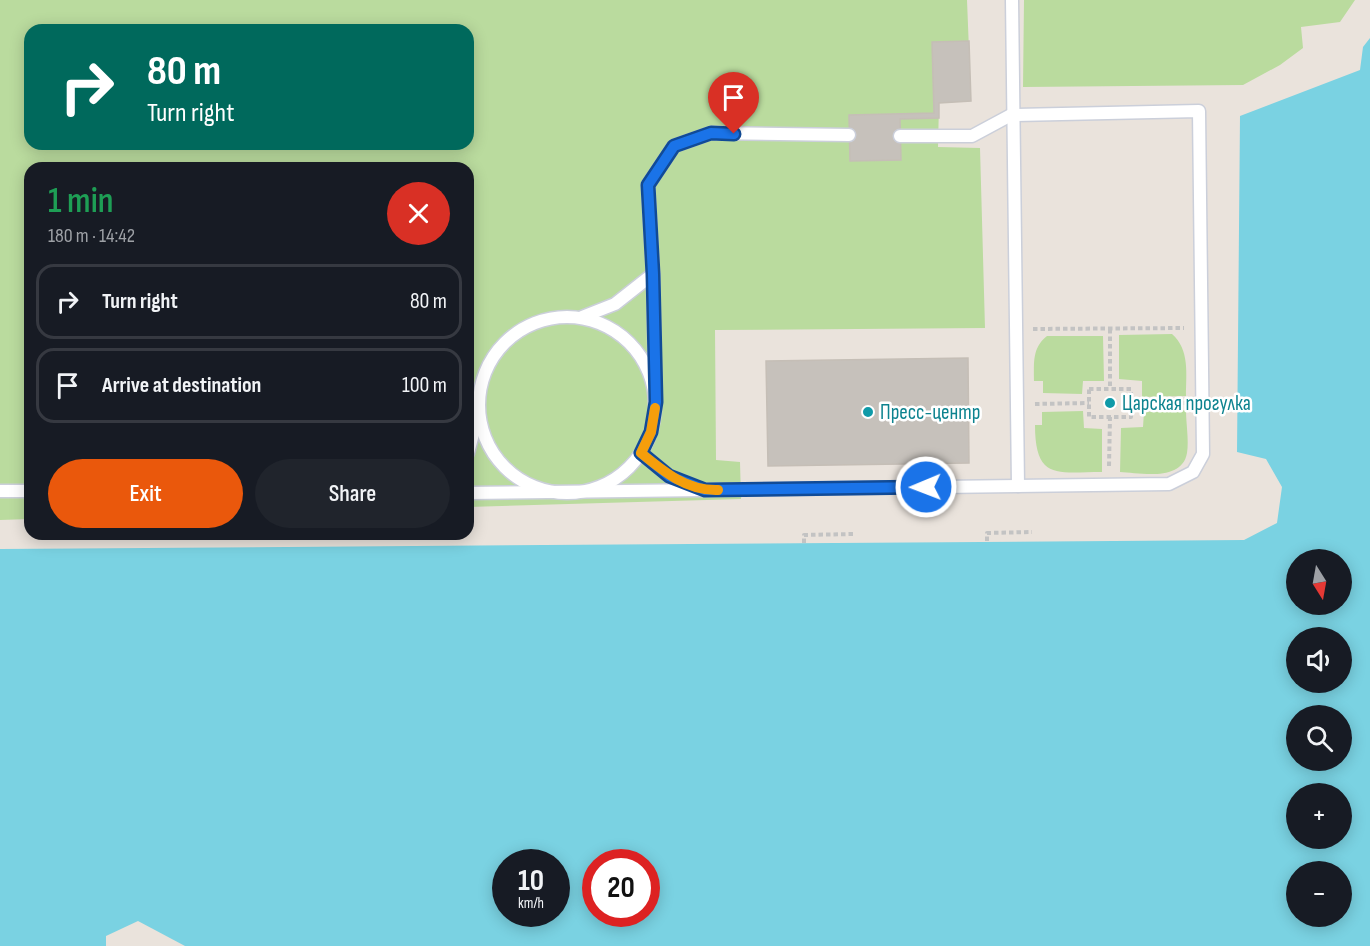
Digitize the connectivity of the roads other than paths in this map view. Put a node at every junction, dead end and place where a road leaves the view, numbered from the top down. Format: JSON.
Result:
{"nodes":[{"id":1,"x":1012,"y":0,"type":"edge"},
{"id":2,"x":1011,"y":115,"type":"junction"},
{"id":3,"x":849,"y":135,"type":"dead end"},
{"id":4,"x":900,"y":136,"type":"dead end"},
{"id":5,"x":653,"y":274,"type":"junction"},
{"id":6,"x":582,"y":317,"type":"junction"},
{"id":7,"x":656,"y":402,"type":"junction"},
{"id":8,"x":479,"y":411,"type":"junction"},
{"id":9,"x":474,"y":430,"type":"edge"},
{"id":10,"x":641,"y":453,"type":"junction"},
{"id":11,"x":1018,"y":486,"type":"junction"},
{"id":12,"x":705,"y":490,"type":"junction"},
{"id":13,"x":0,"y":491,"type":"edge"},
{"id":14,"x":24,"y":492,"type":"edge"},
{"id":15,"x":474,"y":493,"type":"edge"},
{"id":16,"x":567,"y":493,"type":"junction"}],
"edges":[{"from":1,"to":2,"type":"lane"},
{"from":2,"to":4,"type":"lane"},
{"from":2,"to":11,"type":"lane"},
{"from":2,"to":11,"type":"lane"},
{"from":3,"to":5,"type":"lane"},
{"from":5,"to":6,"type":"lane"},
{"from":5,"to":7,"type":"lane"},
{"from":6,"to":7,"type":"lane"},
{"from":6,"to":8,"type":"lane"},
{"from":7,"to":10,"type":"lane"},
{"from":8,"to":9,"type":"lane"},
{"from":8,"to":16,"type":"lane"},
{"from":10,"to":12,"type":"lane"},
{"from":10,"to":16,"type":"lane"},
{"from":11,"to":12,"type":"lane"},
{"from":12,"to":16,"type":"lane"},
{"from":13,"to":14,"type":"lane"},
{"from":15,"to":16,"type":"lane"}]}
